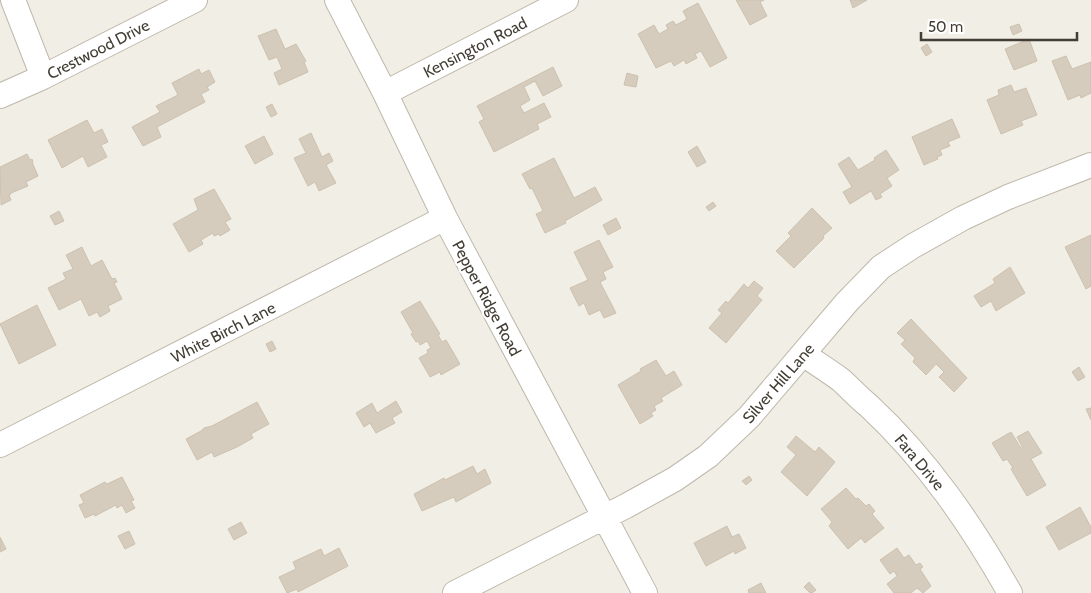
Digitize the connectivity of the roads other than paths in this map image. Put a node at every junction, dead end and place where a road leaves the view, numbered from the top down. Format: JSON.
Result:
{"nodes":[{"id":1,"x":13,"y":0,"type":"edge"},
{"id":2,"x":195,"y":0,"type":"edge"},
{"id":3,"x":337,"y":0,"type":"edge"},
{"id":4,"x":566,"y":0,"type":"edge"},
{"id":5,"x":43,"y":76,"type":"junction"},
{"id":6,"x":385,"y":94,"type":"junction"},
{"id":7,"x":0,"y":96,"type":"edge"},
{"id":8,"x":1091,"y":165,"type":"edge"},
{"id":9,"x":445,"y":218,"type":"junction"},
{"id":10,"x":803,"y":354,"type":"junction"},
{"id":11,"x":0,"y":444,"type":"edge"},
{"id":12,"x":604,"y":518,"type":"junction"},
{"id":13,"x":455,"y":593,"type":"edge"},
{"id":14,"x":645,"y":593,"type":"edge"},
{"id":15,"x":1010,"y":593,"type":"edge"}],
"edges":[{"from":1,"to":5,"type":"street"},
{"from":2,"to":5,"type":"street","name":"Crestwood Drive"},
{"from":3,"to":6,"type":"street","name":"Pepper Ridge Road"},
{"from":4,"to":6,"type":"street","name":"Kensington Road"},
{"from":5,"to":7,"type":"street","name":"Crestwood Drive"},
{"from":6,"to":9,"type":"street","name":"Pepper Ridge Road"},
{"from":8,"to":10,"type":"street","name":"Silver Hill Lane"},
{"from":9,"to":11,"type":"street","name":"White Birch Lane"},
{"from":9,"to":12,"type":"street","name":"Pepper Ridge Road"},
{"from":10,"to":12,"type":"street","name":"Silver Hill Lane"},
{"from":10,"to":15,"type":"street","name":"Fara Drive"},
{"from":12,"to":13,"type":"street","name":"Silver Hill Lane"},
{"from":12,"to":14,"type":"street","name":"Pepper Ridge Road"}]}
